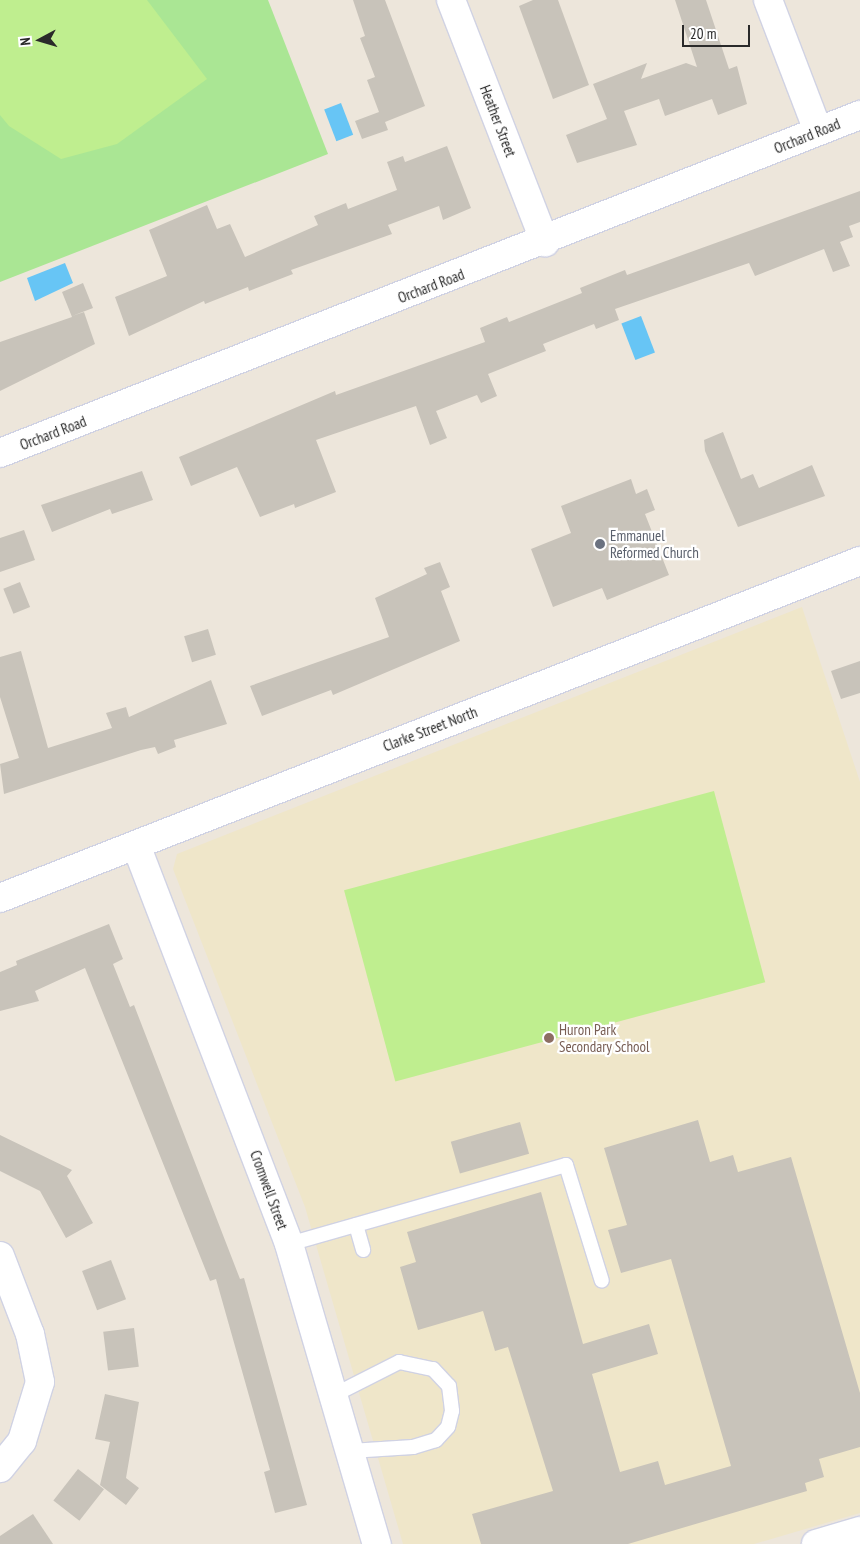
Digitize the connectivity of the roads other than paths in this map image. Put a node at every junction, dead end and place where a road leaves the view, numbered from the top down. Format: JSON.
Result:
{"nodes":[{"id":1,"x":452,"y":0,"type":"edge"},
{"id":2,"x":768,"y":0,"type":"edge"},
{"id":3,"x":860,"y":115,"type":"edge"},
{"id":4,"x":818,"y":131,"type":"junction"},
{"id":5,"x":545,"y":242,"type":"junction"},
{"id":6,"x":0,"y":453,"type":"edge"},
{"id":7,"x":860,"y":561,"type":"edge"},
{"id":8,"x":136,"y":845,"type":"junction"},
{"id":9,"x":0,"y":898,"type":"edge"},
{"id":10,"x":356,"y":1225,"type":"junction"},
{"id":11,"x":289,"y":1244,"type":"junction"},
{"id":12,"x":362,"y":1250,"type":"dead end"},
{"id":13,"x":0,"y":1256,"type":"edge"},
{"id":14,"x":602,"y":1281,"type":"dead end"},
{"id":15,"x":334,"y":1395,"type":"junction"},
{"id":16,"x":350,"y":1451,"type":"junction"},
{"id":17,"x":0,"y":1468,"type":"edge"},
{"id":18,"x":860,"y":1532,"type":"edge"},
{"id":19,"x":377,"y":1544,"type":"edge"},
{"id":20,"x":816,"y":1544,"type":"edge"}],
"edges":[{"from":1,"to":5,"type":"street","name":"Heather Street"},
{"from":2,"to":4,"type":"street"},
{"from":3,"to":4,"type":"street","name":"Orchard Road"},
{"from":4,"to":5,"type":"street","name":"Orchard Road"},
{"from":5,"to":6,"type":"street","name":"Orchard Road"},
{"from":7,"to":8,"type":"street","name":"Clarke Street North"},
{"from":8,"to":9,"type":"street","name":"Clarke Street North"},
{"from":8,"to":11,"type":"street","name":"Cromwell Street"},
{"from":10,"to":11,"type":"lane"},
{"from":10,"to":12,"type":"lane"},
{"from":10,"to":14,"type":"lane"},
{"from":11,"to":15,"type":"street","name":"Cromwell Street"},
{"from":13,"to":17,"type":"street"},
{"from":15,"to":16,"type":"street","name":"Cromwell Street"},
{"from":15,"to":16,"type":"lane"},
{"from":16,"to":19,"type":"street","name":"Cromwell Street"},
{"from":18,"to":20,"type":"street"}]}
